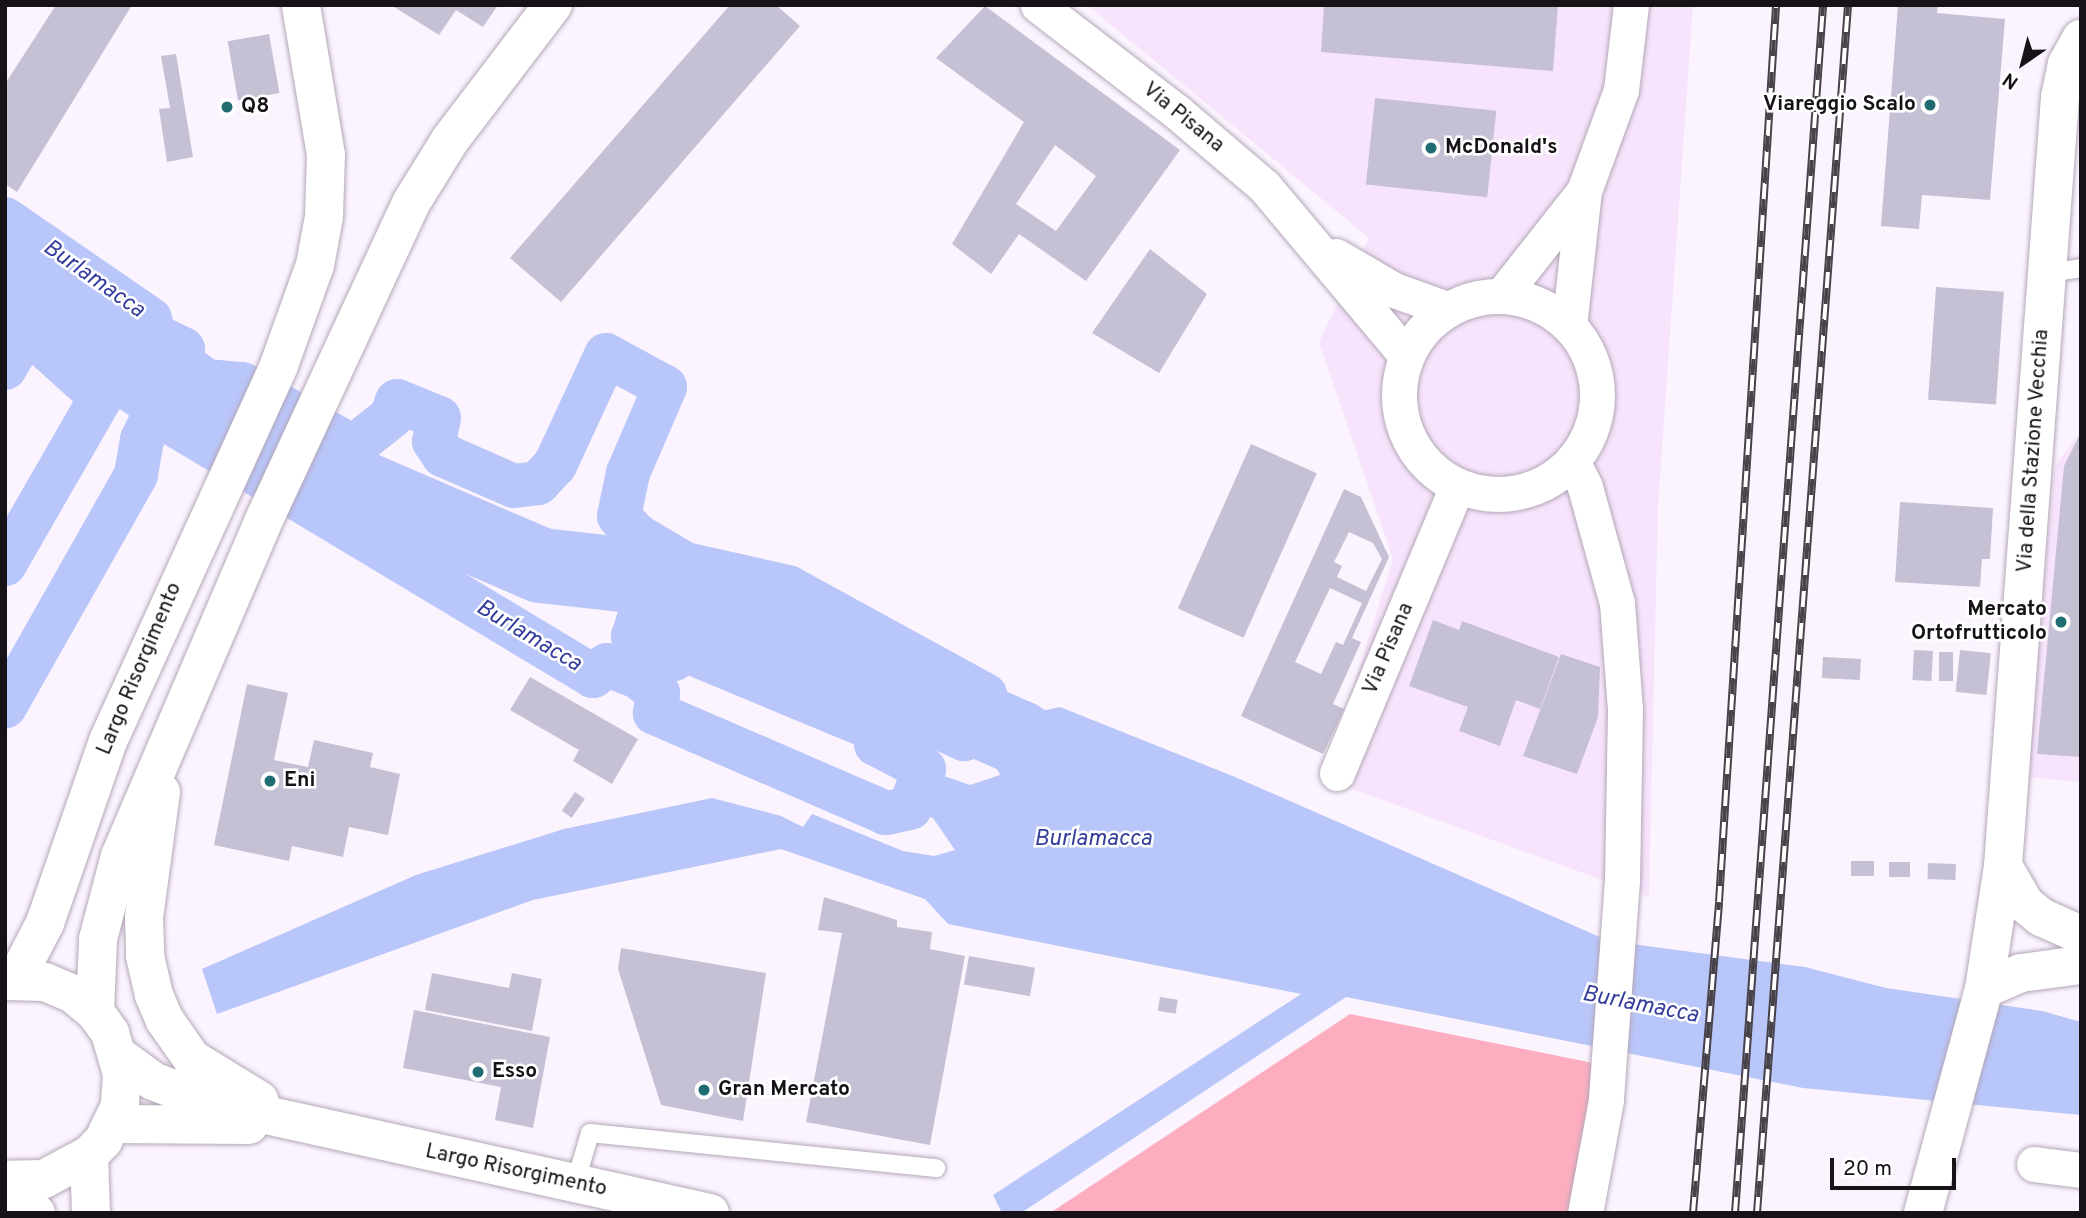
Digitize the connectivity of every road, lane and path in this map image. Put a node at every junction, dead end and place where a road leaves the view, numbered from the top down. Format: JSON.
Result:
{"nodes":[{"id":1,"x":300,"y":5,"type":"edge"},
{"id":2,"x":1038,"y":5,"type":"edge"},
{"id":3,"x":1631,"y":5,"type":"edge"},
{"id":4,"x":553,"y":10,"type":"edge"},
{"id":5,"x":2081,"y":39,"type":"edge"},
{"id":6,"x":1584,"y":191,"type":"junction"},
{"id":7,"x":1315,"y":243,"type":"junction"},
{"id":8,"x":2064,"y":271,"type":"edge"},
{"id":9,"x":1502,"y":295,"type":"junction"},
{"id":10,"x":1447,"y":309,"type":"junction"},
{"id":11,"x":1569,"y":326,"type":"junction"},
{"id":12,"x":1406,"y":355,"type":"junction"},
{"id":13,"x":1572,"y":461,"type":"junction"},
{"id":14,"x":1457,"y":486,"type":"junction"},
{"id":15,"x":168,"y":746,"type":"junction"},
{"id":16,"x":1337,"y":773,"type":"dead end"},
{"id":17,"x":2003,"y":866,"type":"junction"},
{"id":18,"x":2081,"y":935,"type":"edge"},
{"id":19,"x":2081,"y":965,"type":"edge"},
{"id":20,"x":11,"y":980,"type":"edge"},
{"id":21,"x":1984,"y":989,"type":"junction"},
{"id":22,"x":96,"y":1013,"type":"junction"},
{"id":23,"x":119,"y":1056,"type":"junction"},
{"id":24,"x":112,"y":1125,"type":"junction"},
{"id":25,"x":321,"y":1130,"type":"junction"},
{"id":26,"x":89,"y":1156,"type":"junction"},
{"id":27,"x":2034,"y":1164,"type":"dead end"},
{"id":28,"x":936,"y":1168,"type":"dead end"},
{"id":29,"x":2081,"y":1170,"type":"edge"},
{"id":30,"x":5,"y":1180,"type":"edge"},
{"id":31,"x":575,"y":1184,"type":"junction"},
{"id":32,"x":5,"y":1188,"type":"edge"},
{"id":33,"x":36,"y":1213,"type":"edge"},
{"id":34,"x":92,"y":1213,"type":"edge"},
{"id":35,"x":710,"y":1213,"type":"edge"},
{"id":36,"x":1585,"y":1213,"type":"edge"},
{"id":37,"x":1923,"y":1213,"type":"edge"}],
"edges":[{"from":1,"to":20,"type":"street","name":"Largo Risorgimento"},
{"from":2,"to":7,"type":"street","name":"Via Pisana"},
{"from":3,"to":6,"type":"street"},
{"from":4,"to":15,"type":"street","name":"Largo Risorgimento"},
{"from":5,"to":8,"type":"street","name":"Via della Stazione Vecchia"},
{"from":6,"to":9,"type":"street"},
{"from":6,"to":11,"type":"street"},
{"from":7,"to":10,"type":"street","name":"Via Pisana"},
{"from":7,"to":12,"type":"street","name":"Via Pisana"},
{"from":8,"to":17,"type":"street","name":"Via della Stazione Vecchia"},
{"from":9,"to":10,"type":"street"},
{"from":9,"to":11,"type":"street"},
{"from":10,"to":12,"type":"street"},
{"from":11,"to":13,"type":"street"},
{"from":12,"to":14,"type":"street"},
{"from":13,"to":14,"type":"street"},
{"from":13,"to":36,"type":"street"},
{"from":14,"to":16,"type":"street","name":"Via Pisana"},
{"from":15,"to":22,"type":"street","name":"Largo Risorgimento"},
{"from":15,"to":25,"type":"street","name":"Largo Risorgimento"},
{"from":17,"to":18,"type":"street"},
{"from":17,"to":21,"type":"street","name":"Via della Stazione Vecchia"},
{"from":19,"to":21,"type":"street"},
{"from":20,"to":22,"type":"street"},
{"from":21,"to":37,"type":"street","name":"Via della Stazione Vecchia"},
{"from":22,"to":23,"type":"street"},
{"from":23,"to":24,"type":"street"},
{"from":23,"to":25,"type":"street","name":"Largo Risorgimento"},
{"from":24,"to":25,"type":"street","name":"Largo Risorgimento"},
{"from":24,"to":26,"type":"street"},
{"from":25,"to":31,"type":"street","name":"Largo Risorgimento"},
{"from":26,"to":30,"type":"street"},
{"from":26,"to":34,"type":"street"},
{"from":27,"to":29,"type":"street"},
{"from":28,"to":31,"type":"lane"},
{"from":31,"to":35,"type":"street","name":"Largo Risorgimento"},
{"from":32,"to":33,"type":"street"}]}
